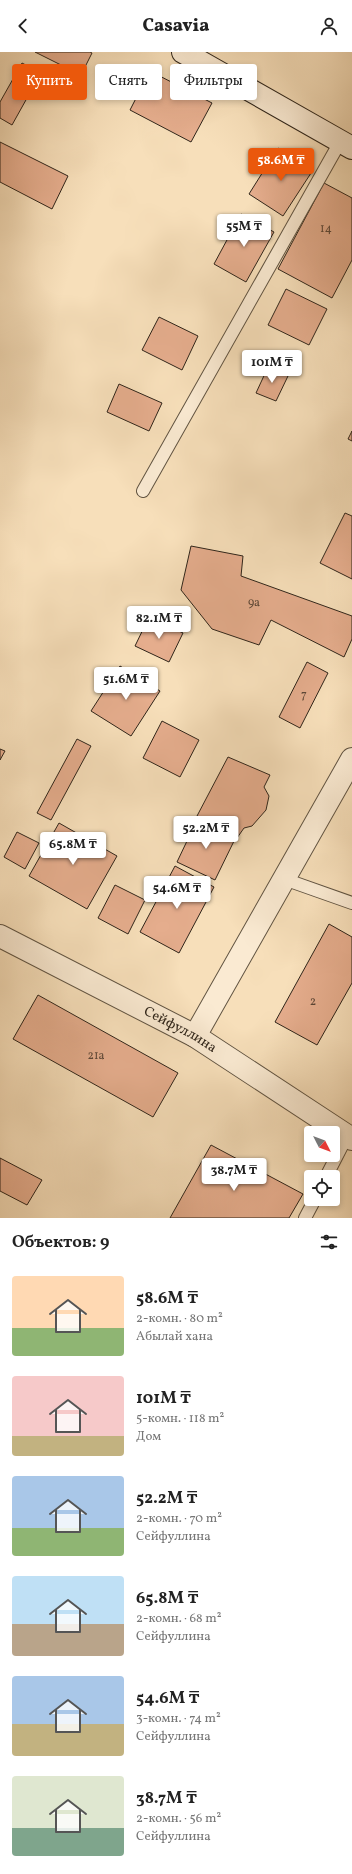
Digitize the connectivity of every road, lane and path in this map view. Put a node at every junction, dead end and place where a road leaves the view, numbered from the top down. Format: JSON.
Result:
{"nodes":[{"id":1,"x":183,"y":52,"type":"edge"},
{"id":2,"x":346,"y":145,"type":"edge"},
{"id":3,"x":143,"y":492,"type":"dead end"},
{"id":4,"x":352,"y":759,"type":"edge"},
{"id":5,"x":284,"y":879,"type":"junction"},
{"id":6,"x":352,"y":903,"type":"edge"},
{"id":7,"x":0,"y":936,"type":"edge"},
{"id":8,"x":195,"y":1036,"type":"junction"},
{"id":9,"x":350,"y":1138,"type":"edge"},
{"id":10,"x":330,"y":1170,"type":"edge"},
{"id":11,"x":311,"y":1206,"type":"edge"},
{"id":12,"x":305,"y":1218,"type":"edge"}],
"edges":[{"from":1,"to":2,"type":"street"},
{"from":2,"to":3,"type":"lane"},
{"from":4,"to":5,"type":"street"},
{"from":5,"to":6,"type":"lane"},
{"from":5,"to":8,"type":"street"},
{"from":7,"to":8,"type":"street","name":"Сейфуллина"},
{"from":8,"to":9,"type":"street","name":"Сейфуллина"},
{"from":9,"to":10,"type":"lane"},
{"from":11,"to":12,"type":"lane"}]}
